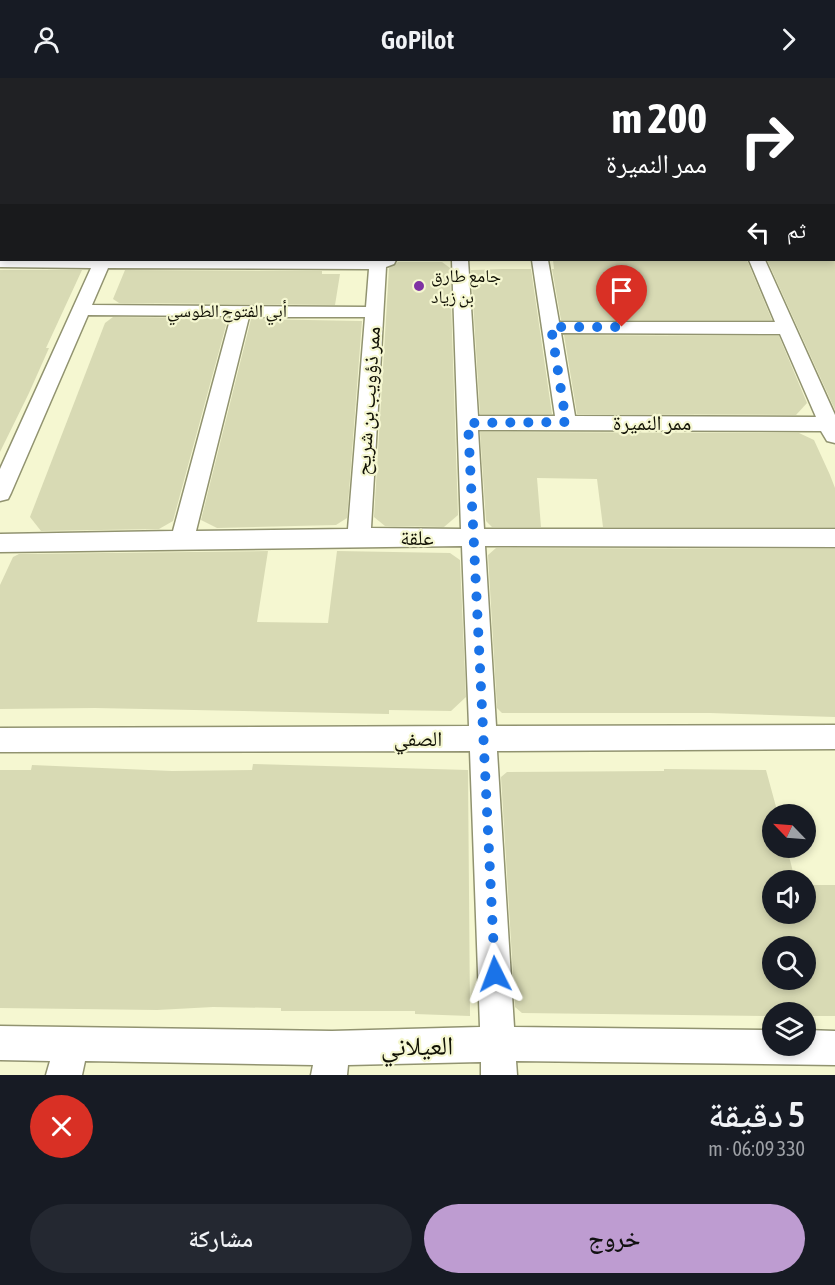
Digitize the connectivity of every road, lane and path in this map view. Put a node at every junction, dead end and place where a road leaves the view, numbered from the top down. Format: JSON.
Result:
{"nodes":[{"id":1,"x":51,"y":261,"type":"edge"},
{"id":2,"x":102,"y":261,"type":"edge"},
{"id":3,"x":242,"y":261,"type":"edge"},
{"id":4,"x":460,"y":261,"type":"edge"},
{"id":5,"x":540,"y":261,"type":"edge"},
{"id":6,"x":757,"y":261,"type":"edge"},
{"id":7,"x":0,"y":262,"type":"edge"},
{"id":8,"x":383,"y":262,"type":"edge"},
{"id":9,"x":80,"y":310,"type":"junction"},
{"id":10,"x":241,"y":311,"type":"junction"},
{"id":11,"x":374,"y":312,"type":"junction"},
{"id":12,"x":551,"y":327,"type":"junction"},
{"id":13,"x":787,"y":328,"type":"junction"},
{"id":14,"x":566,"y":422,"type":"junction"},
{"id":15,"x":468,"y":423,"type":"junction"},
{"id":16,"x":833,"y":429,"type":"edge"},
{"id":17,"x":8,"y":453,"type":"edge"},
{"id":18,"x":0,"y":493,"type":"edge"},
{"id":19,"x":359,"y":537,"type":"junction"},
{"id":20,"x":474,"y":538,"type":"junction"},
{"id":21,"x":835,"y":538,"type":"edge"},
{"id":22,"x":182,"y":541,"type":"junction"},
{"id":23,"x":0,"y":543,"type":"edge"},
{"id":24,"x":835,"y":737,"type":"edge"},
{"id":25,"x":483,"y":739,"type":"junction"},
{"id":26,"x":0,"y":740,"type":"edge"},
{"id":27,"x":0,"y":1043,"type":"edge"},
{"id":28,"x":835,"y":1048,"type":"edge"},
{"id":29,"x":68,"y":1060,"type":"edge"},
{"id":30,"x":499,"y":1060,"type":"edge"},
{"id":31,"x":330,"y":1061,"type":"edge"}],
"edges":[{"from":1,"to":7,"type":"street"},
{"from":2,"to":9,"type":"street"},
{"from":3,"to":8,"type":"street"},
{"from":4,"to":15,"type":"street"},
{"from":5,"to":12,"type":"street"},
{"from":6,"to":13,"type":"street"},
{"from":8,"to":11,"type":"street","name":"ممر ذؤويب بن شريح"},
{"from":9,"to":10,"type":"street","name":"أبي الفتوح الطوسي"},
{"from":9,"to":17,"type":"street"},
{"from":10,"to":11,"type":"street","name":"أبي الفتوح الطوسي"},
{"from":10,"to":22,"type":"street"},
{"from":11,"to":19,"type":"street","name":"ممر ذؤويب بن شريح"},
{"from":12,"to":13,"type":"street"},
{"from":12,"to":14,"type":"street"},
{"from":13,"to":16,"type":"street"},
{"from":14,"to":15,"type":"street","name":"ممر النميرة"},
{"from":14,"to":16,"type":"street","name":"ممر النميرة"},
{"from":15,"to":20,"type":"street"},
{"from":17,"to":18,"type":"street"},
{"from":19,"to":20,"type":"street","name":"علقة"},
{"from":19,"to":22,"type":"street","name":"علقة"},
{"from":20,"to":21,"type":"street","name":"علقة"},
{"from":20,"to":25,"type":"street"},
{"from":22,"to":23,"type":"street","name":"علقة"},
{"from":24,"to":25,"type":"street","name":"الصفي"},
{"from":25,"to":26,"type":"street","name":"الصفي"},
{"from":25,"to":30,"type":"street"},
{"from":27,"to":29,"type":"street","name":"العيلاني"},
{"from":28,"to":30,"type":"street","name":"العيلاني"},
{"from":29,"to":31,"type":"street","name":"العيلاني"},
{"from":30,"to":31,"type":"street","name":"العيلاني"}]}
